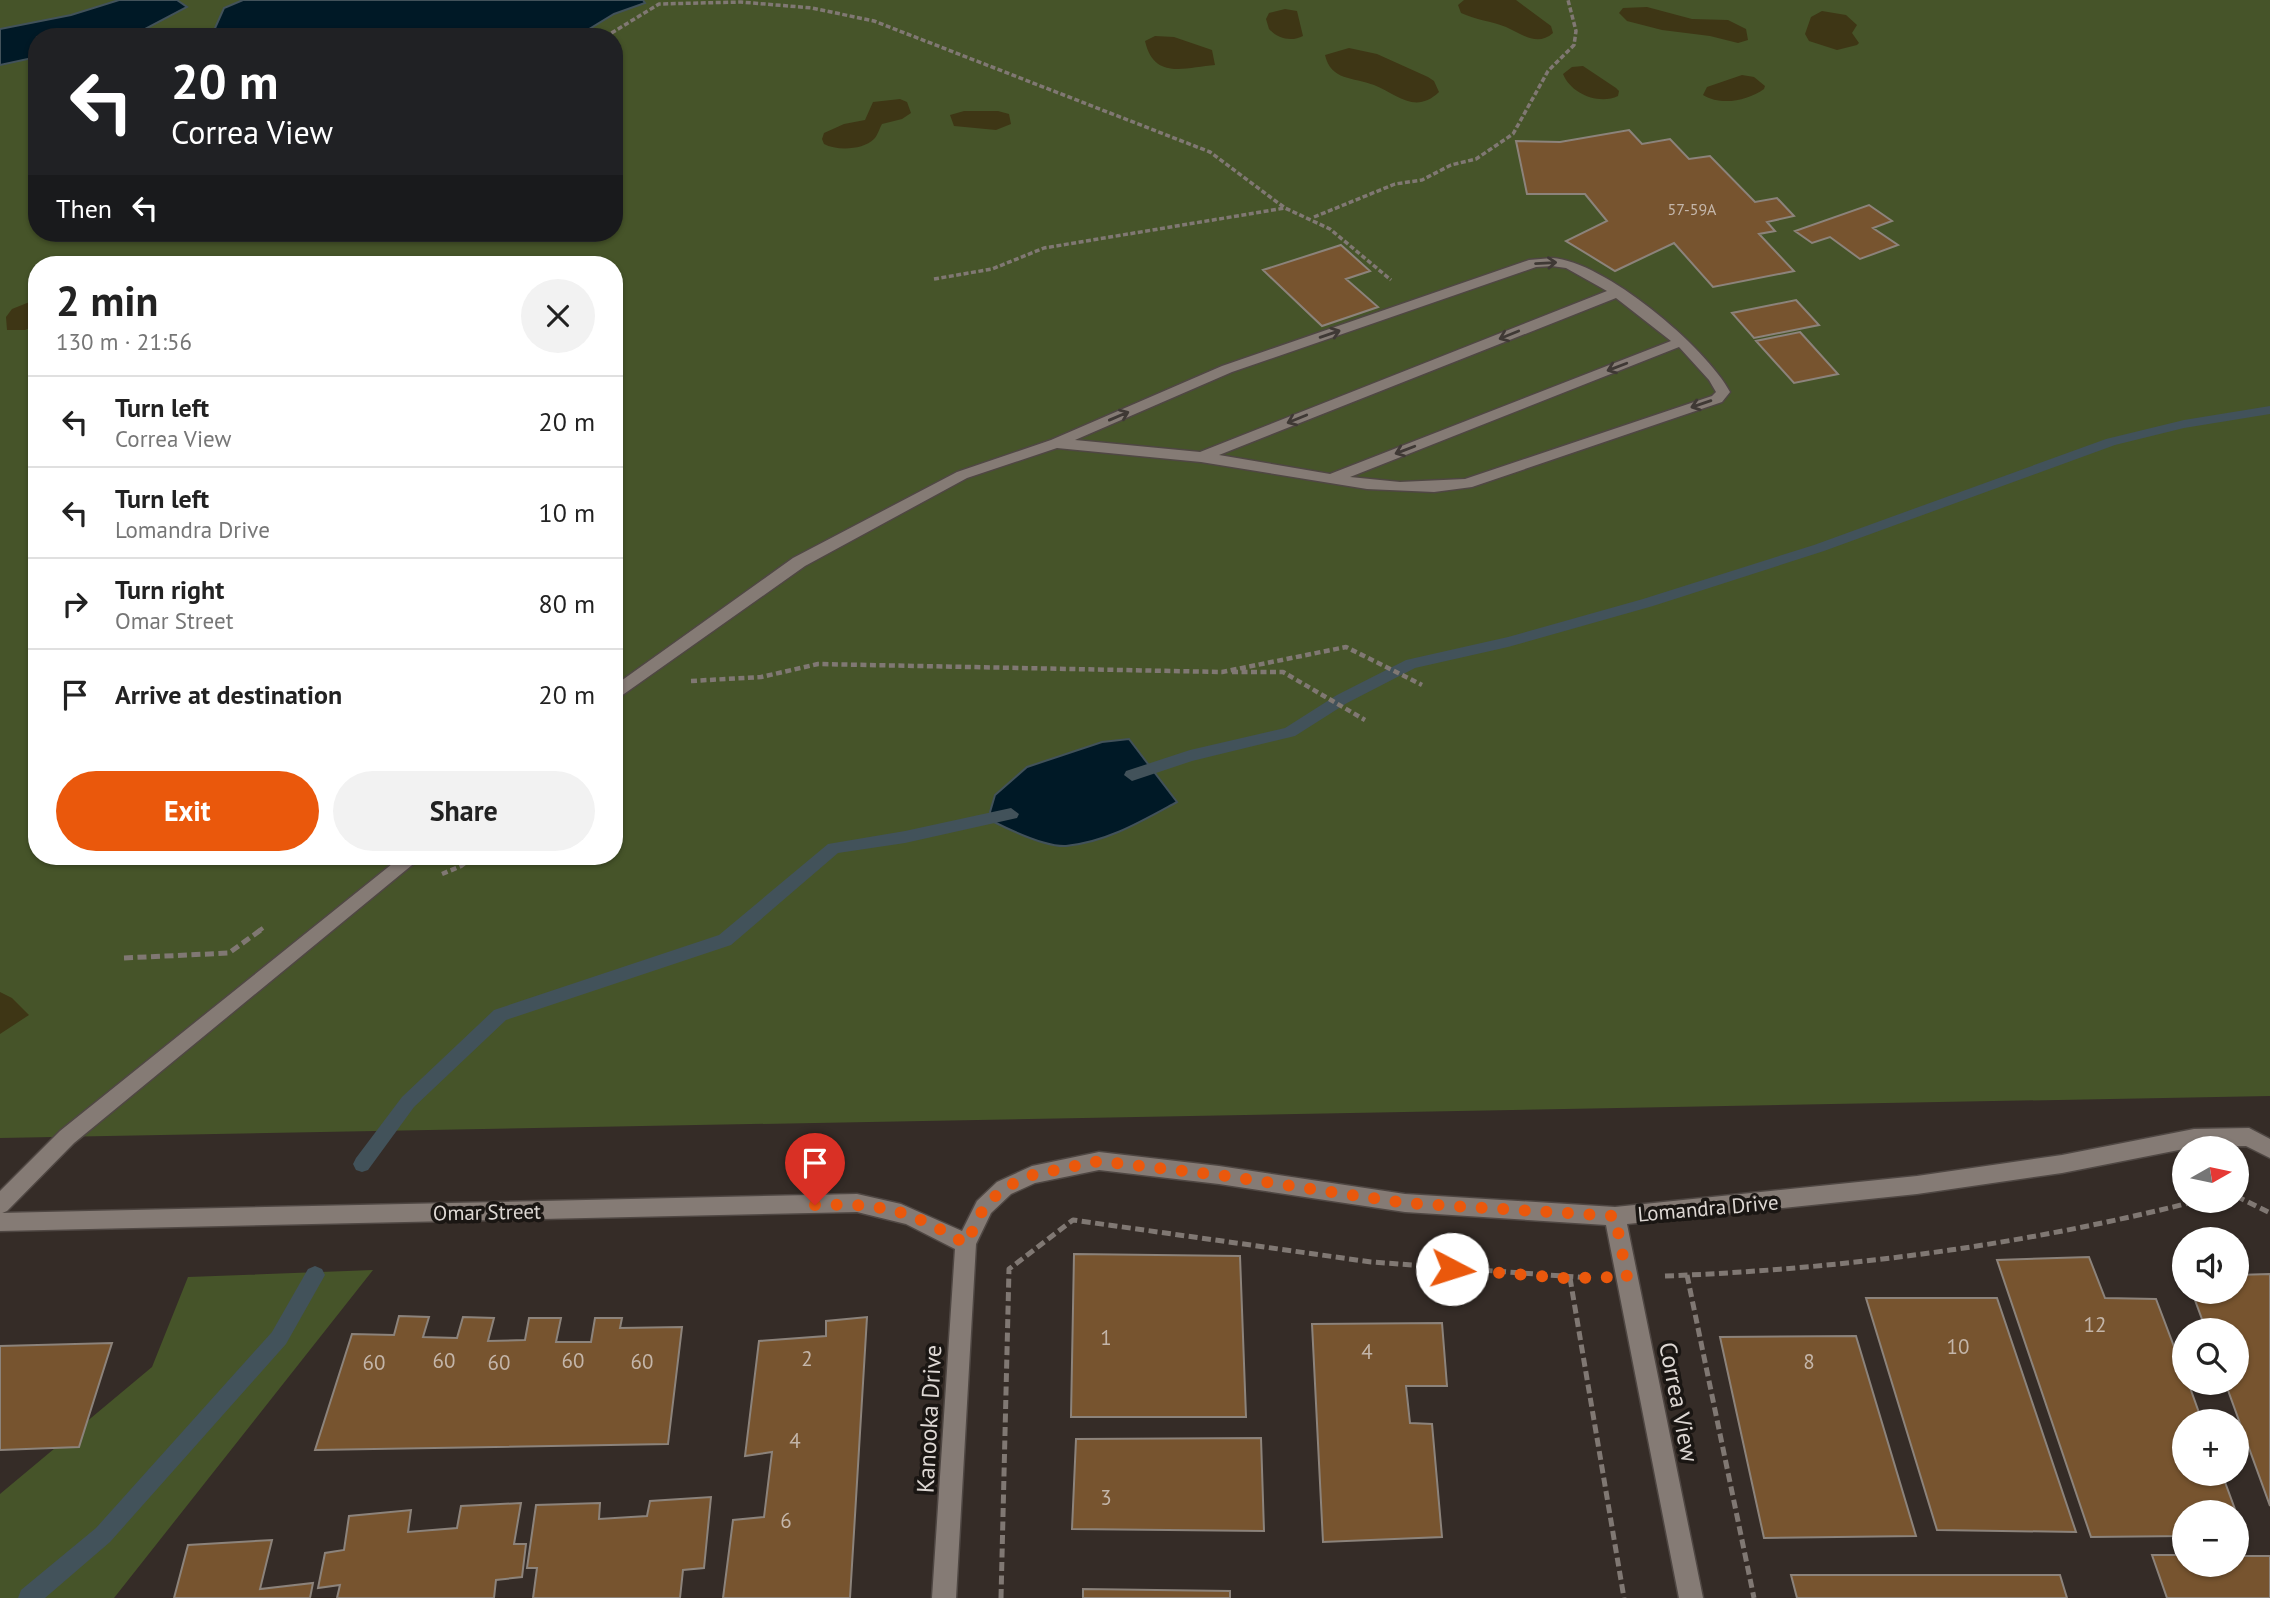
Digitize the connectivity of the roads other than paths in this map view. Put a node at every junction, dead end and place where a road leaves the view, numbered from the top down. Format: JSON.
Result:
{"nodes":[{"id":1,"x":1618,"y":292,"type":"junction"},
{"id":2,"x":1681,"y":342,"type":"junction"},
{"id":3,"x":1056,"y":443,"type":"junction"},
{"id":4,"x":1201,"y":457,"type":"junction"},
{"id":5,"x":1334,"y":478,"type":"junction"},
{"id":6,"x":623,"y":689,"type":"edge"},
{"id":7,"x":403,"y":865,"type":"edge"},
{"id":8,"x":2270,"y":1149,"type":"edge"},
{"id":9,"x":0,"y":1205,"type":"edge"},
{"id":10,"x":1615,"y":1216,"type":"junction"},
{"id":11,"x":0,"y":1222,"type":"edge"},
{"id":12,"x":966,"y":1244,"type":"junction"},
{"id":13,"x":944,"y":1598,"type":"edge"},
{"id":14,"x":1691,"y":1598,"type":"edge"}],
"edges":[{"from":1,"to":2,"type":"street"},
{"from":3,"to":1,"type":"street","one_way":true},
{"from":1,"to":4,"type":"street","one_way":true},
{"from":2,"to":5,"type":"street","one_way":true},
{"from":2,"to":5,"type":"street","one_way":true},
{"from":3,"to":4,"type":"street"},
{"from":3,"to":6,"type":"street"},
{"from":4,"to":5,"type":"street"},
{"from":7,"to":9,"type":"street"},
{"from":8,"to":10,"type":"street","name":"Lomandra Drive"},
{"from":10,"to":12,"type":"street","name":"Lomandra Drive"},
{"from":10,"to":14,"type":"street","name":"Correa View"},
{"from":11,"to":12,"type":"street","name":"Omar Street"},
{"from":12,"to":13,"type":"street","name":"Kanooka Drive"}]}
